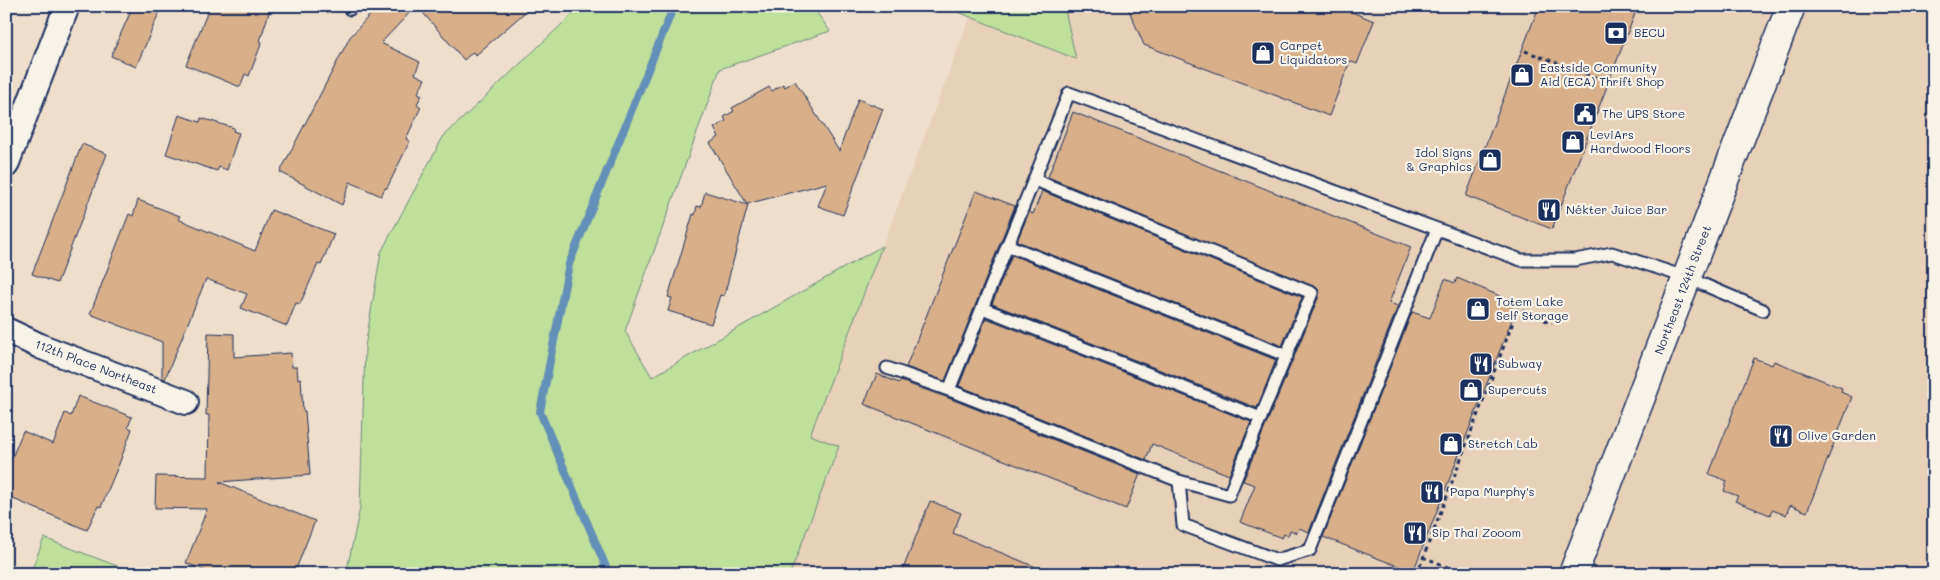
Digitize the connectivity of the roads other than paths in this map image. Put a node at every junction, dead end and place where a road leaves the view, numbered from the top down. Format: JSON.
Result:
{"nodes":[{"id":1,"x":67,"y":6,"type":"edge"},
{"id":2,"x":1791,"y":6,"type":"edge"},
{"id":3,"x":6,"y":166,"type":"edge"},
{"id":4,"x":1035,"y":180,"type":"junction"},
{"id":5,"x":1437,"y":229,"type":"junction"},
{"id":6,"x":1007,"y":246,"type":"junction"},
{"id":7,"x":1688,"y":278,"type":"junction"},
{"id":8,"x":982,"y":308,"type":"junction"},
{"id":9,"x":1763,"y":310,"type":"dead end"},
{"id":10,"x":6,"y":330,"type":"edge"},
{"id":11,"x":1287,"y":356,"type":"junction"},
{"id":12,"x":887,"y":368,"type":"dead end"},
{"id":13,"x":949,"y":390,"type":"junction"},
{"id":14,"x":186,"y":402,"type":"dead end"},
{"id":15,"x":1261,"y":418,"type":"junction"},
{"id":16,"x":1179,"y":481,"type":"junction"},
{"id":17,"x":1573,"y":574,"type":"edge"}],
"edges":[{"from":1,"to":3,"type":"street"},
{"from":2,"to":7,"type":"main road","name":"Northeast 124th Street"},
{"from":4,"to":5,"type":"lane"},
{"from":4,"to":6,"type":"lane"},
{"from":4,"to":11,"type":"lane"},
{"from":5,"to":7,"type":"lane"},
{"from":5,"to":16,"type":"lane"},
{"from":6,"to":8,"type":"lane"},
{"from":6,"to":11,"type":"lane"},
{"from":7,"to":9,"type":"lane"},
{"from":7,"to":17,"type":"main road","name":"Northeast 124th Street"},
{"from":8,"to":13,"type":"lane"},
{"from":8,"to":15,"type":"lane"},
{"from":10,"to":14,"type":"street","name":"112th Place Northeast"},
{"from":11,"to":15,"type":"lane"},
{"from":12,"to":13,"type":"lane"},
{"from":13,"to":16,"type":"lane"},
{"from":15,"to":16,"type":"lane"}]}
